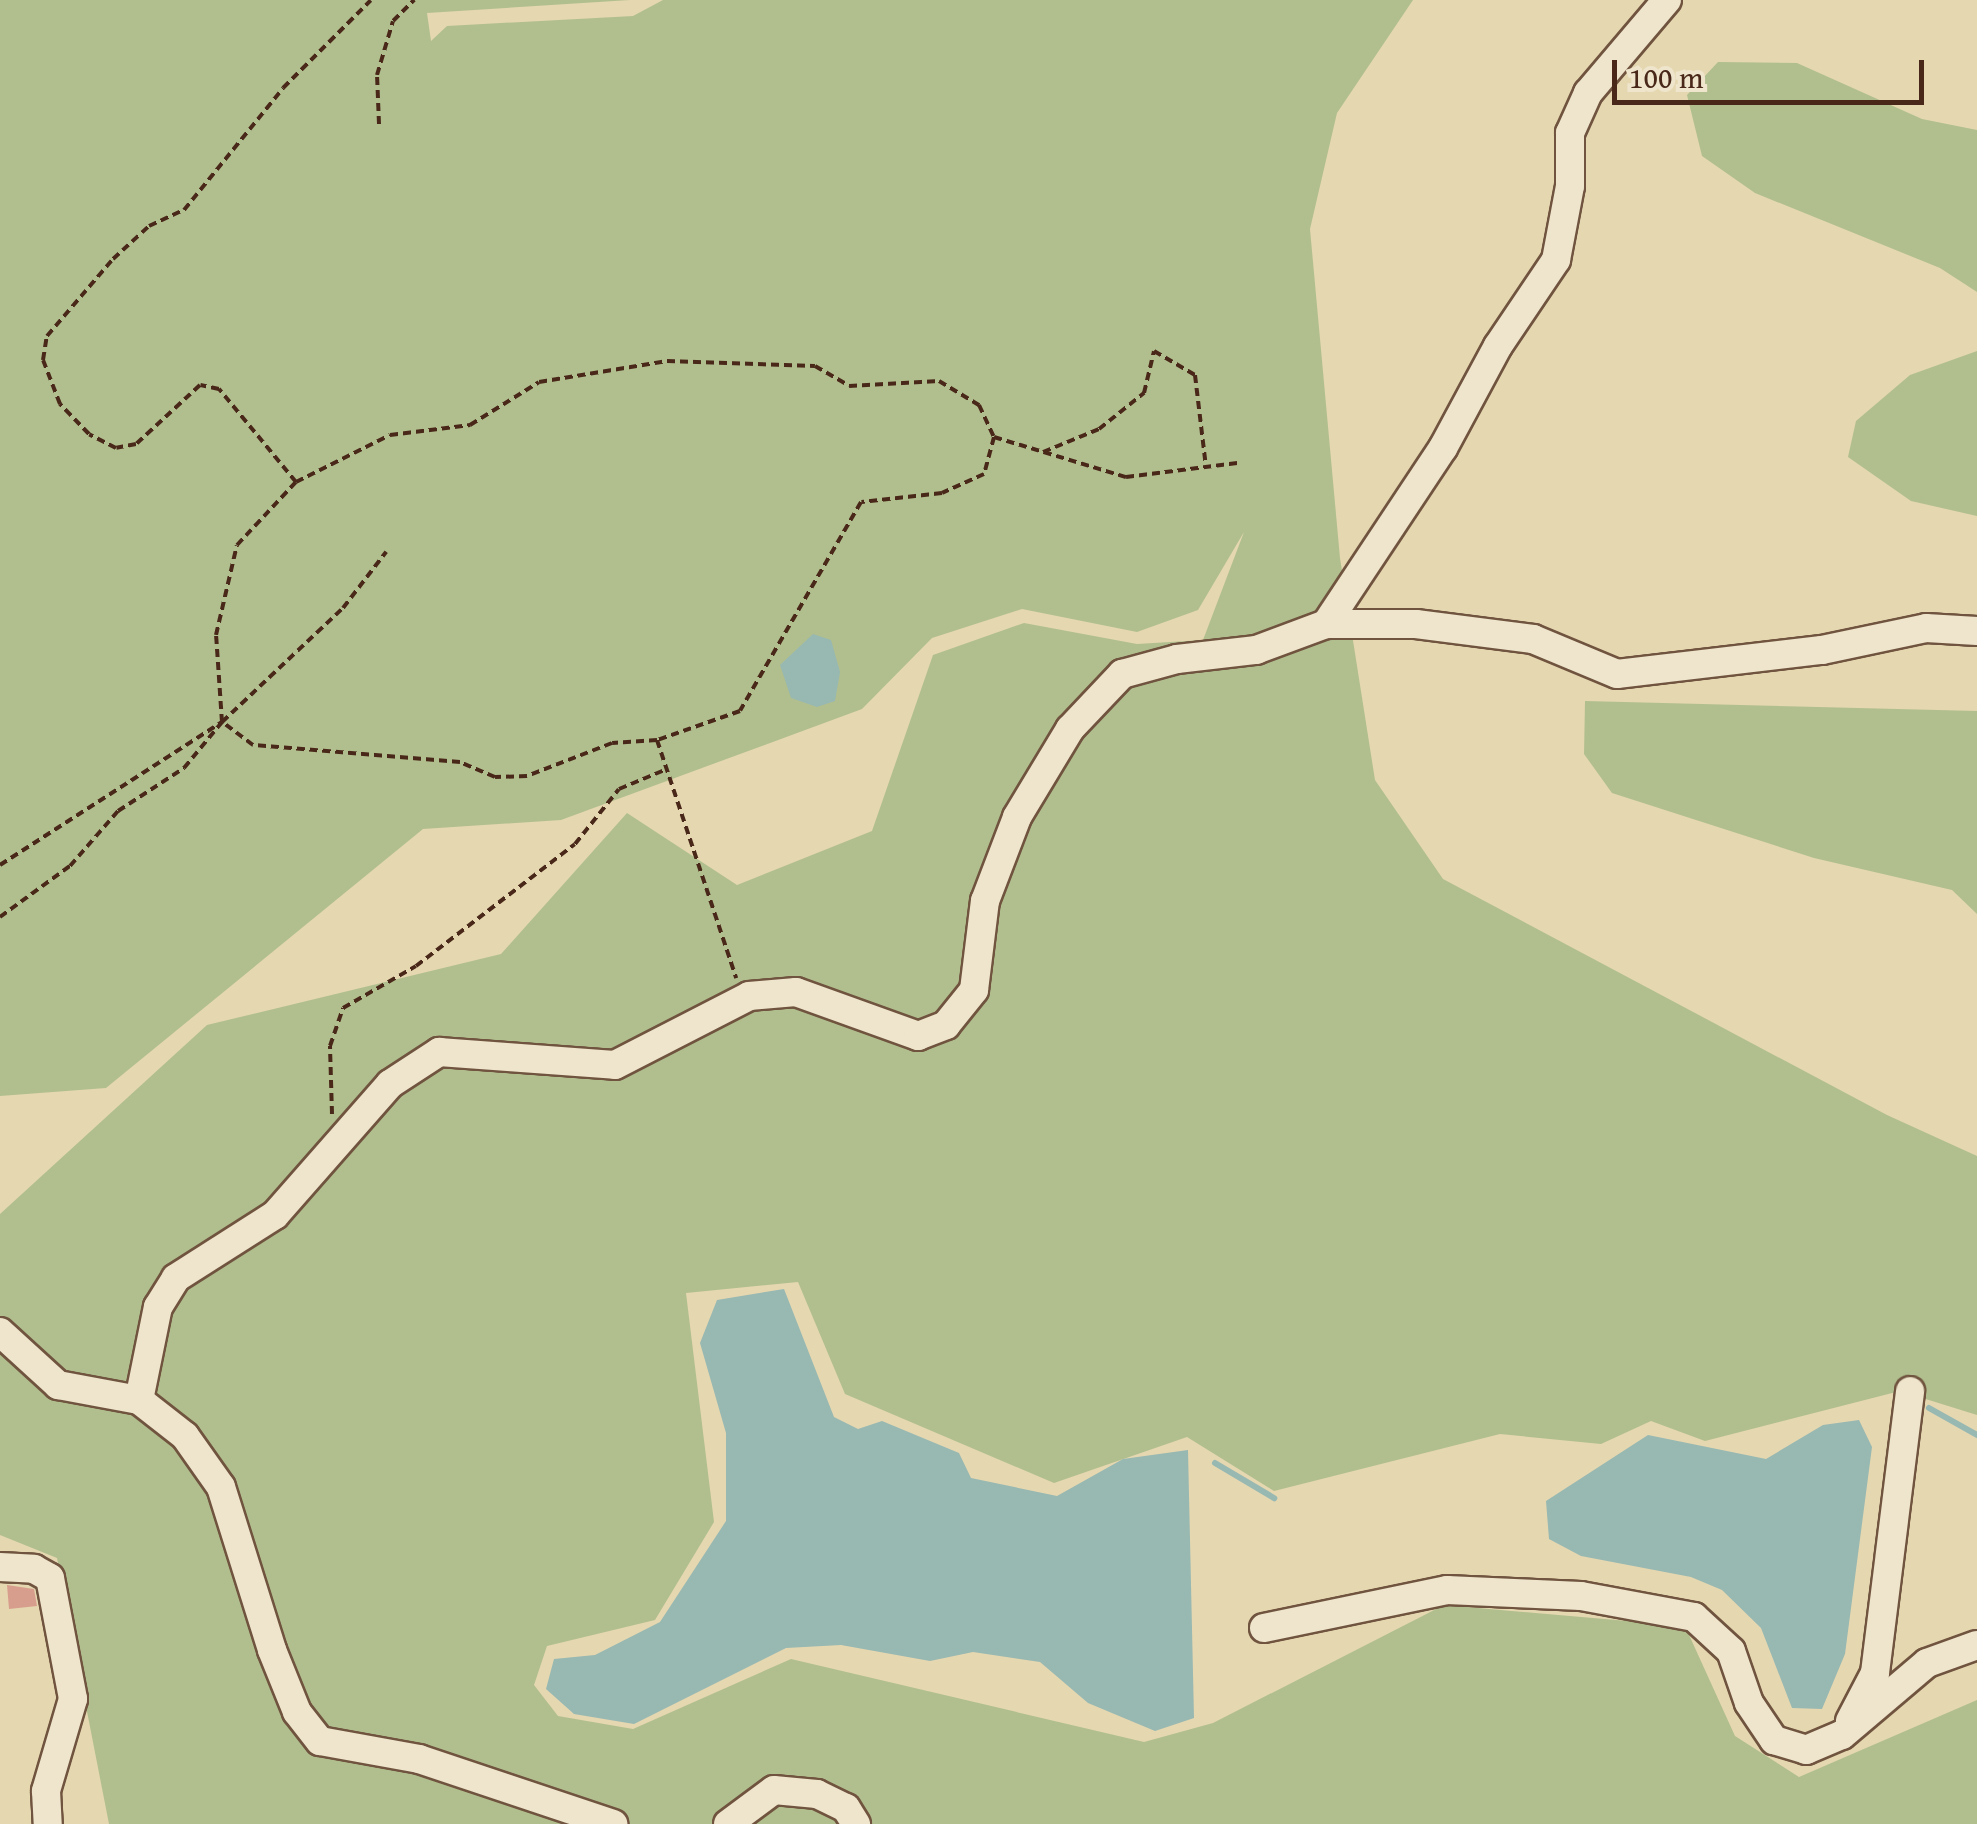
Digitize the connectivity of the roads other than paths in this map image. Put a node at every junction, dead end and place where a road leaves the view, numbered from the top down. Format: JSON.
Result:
{"nodes":[{"id":1,"x":1667,"y":0,"type":"edge"},
{"id":2,"x":1326,"y":624,"type":"junction"},
{"id":3,"x":1977,"y":631,"type":"edge"},
{"id":4,"x":0,"y":1332,"type":"edge"},
{"id":5,"x":1910,"y":1391,"type":"dead end"},
{"id":6,"x":140,"y":1400,"type":"junction"},
{"id":7,"x":0,"y":1567,"type":"edge"},
{"id":8,"x":1264,"y":1628,"type":"dead end"},
{"id":9,"x":1977,"y":1644,"type":"edge"},
{"id":10,"x":1842,"y":1735,"type":"junction"},
{"id":11,"x":48,"y":1824,"type":"edge"},
{"id":12,"x":613,"y":1824,"type":"edge"},
{"id":13,"x":728,"y":1824,"type":"edge"},
{"id":14,"x":856,"y":1824,"type":"edge"}],
"edges":[{"from":1,"to":2,"type":"street"},
{"from":2,"to":3,"type":"street"},
{"from":2,"to":6,"type":"street"},
{"from":4,"to":6,"type":"street"},
{"from":5,"to":10,"type":"street"},
{"from":6,"to":12,"type":"street"},
{"from":7,"to":11,"type":"street"},
{"from":8,"to":10,"type":"street"},
{"from":9,"to":10,"type":"street"},
{"from":13,"to":14,"type":"street"}]}
